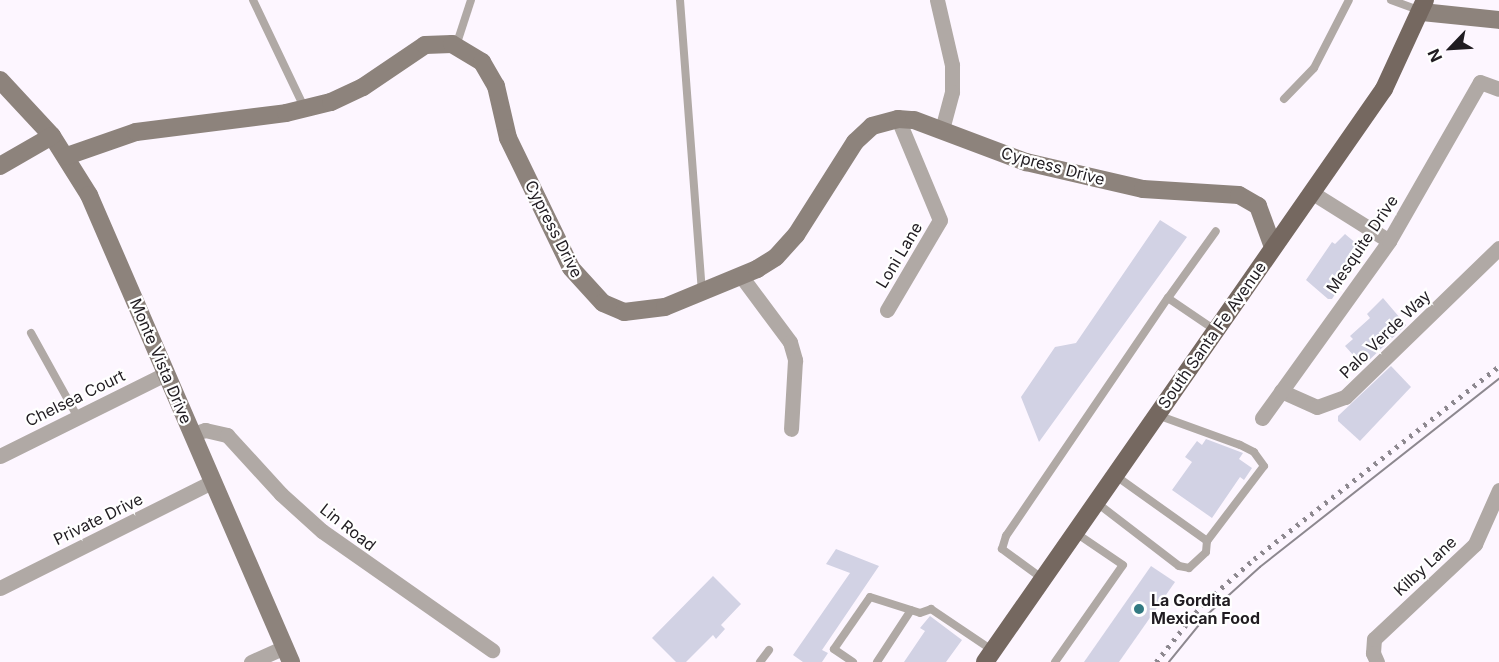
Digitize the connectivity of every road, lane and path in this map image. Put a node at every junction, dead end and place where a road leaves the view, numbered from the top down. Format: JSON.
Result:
{"nodes":[{"id":1,"x":253,"y":0,"type":"edge"},
{"id":2,"x":471,"y":0,"type":"edge"},
{"id":3,"x":680,"y":0,"type":"edge"},
{"id":4,"x":937,"y":0,"type":"edge"},
{"id":5,"x":1349,"y":0,"type":"edge"},
{"id":6,"x":1391,"y":0,"type":"edge"},
{"id":7,"x":1424,"y":6,"type":"edge"},
{"id":8,"x":1499,"y":20,"type":"edge"},
{"id":9,"x":456,"y":46,"type":"junction"},
{"id":10,"x":0,"y":80,"type":"edge"},
{"id":11,"x":1499,"y":89,"type":"edge"},
{"id":12,"x":1284,"y":99,"type":"dead end"},
{"id":13,"x":305,"y":108,"type":"junction"},
{"id":14,"x":898,"y":119,"type":"junction"},
{"id":15,"x":942,"y":130,"type":"junction"},
{"id":16,"x":52,"y":136,"type":"junction"},
{"id":17,"x":67,"y":156,"type":"junction"},
{"id":18,"x":0,"y":166,"type":"edge"},
{"id":19,"x":1311,"y":192,"type":"junction"},
{"id":20,"x":1216,"y":231,"type":"dead end"},
{"id":21,"x":1389,"y":241,"type":"junction"},
{"id":22,"x":1273,"y":247,"type":"junction"},
{"id":23,"x":1499,"y":248,"type":"edge"},
{"id":24,"x":741,"y":276,"type":"junction"},
{"id":25,"x":702,"y":291,"type":"junction"},
{"id":26,"x":1168,"y":298,"type":"junction"},
{"id":27,"x":887,"y":310,"type":"dead end"},
{"id":28,"x":1215,"y":330,"type":"junction"},
{"id":29,"x":31,"y":333,"type":"dead end"},
{"id":30,"x":167,"y":373,"type":"junction"},
{"id":31,"x":1281,"y":391,"type":"junction"},
{"id":32,"x":1157,"y":415,"type":"junction"},
{"id":33,"x":77,"y":416,"type":"junction"},
{"id":34,"x":1262,"y":418,"type":"dead end"},
{"id":35,"x":791,"y":429,"type":"dead end"},
{"id":36,"x":193,"y":434,"type":"junction"},
{"id":37,"x":0,"y":456,"type":"edge"},
{"id":38,"x":1115,"y":475,"type":"junction"},
{"id":39,"x":212,"y":482,"type":"junction"},
{"id":40,"x":1499,"y":490,"type":"edge"},
{"id":41,"x":1096,"y":502,"type":"junction"},
{"id":42,"x":1076,"y":532,"type":"junction"},
{"id":43,"x":1207,"y":541,"type":"junction"},
{"id":44,"x":1043,"y":579,"type":"junction"},
{"id":45,"x":0,"y":588,"type":"edge"},
{"id":46,"x":911,"y":610,"type":"junction"},
{"id":47,"x":492,"y":650,"type":"dead end"},
{"id":48,"x":770,"y":650,"type":"dead end"},
{"id":49,"x":287,"y":655,"type":"edge"},
{"id":50,"x":989,"y":656,"type":"edge"},
{"id":51,"x":250,"y":662,"type":"edge"},
{"id":52,"x":760,"y":662,"type":"edge"},
{"id":53,"x":853,"y":662,"type":"edge"},
{"id":54,"x":877,"y":662,"type":"edge"},
{"id":55,"x":1055,"y":662,"type":"edge"},
{"id":56,"x":1377,"y":662,"type":"edge"}],
"edges":[{"from":1,"to":13,"type":"lane"},
{"from":2,"to":9,"type":"lane"},
{"from":3,"to":25,"type":"lane"},
{"from":4,"to":15,"type":"street"},
{"from":5,"to":12,"type":"lane"},
{"from":6,"to":7,"type":"lane"},
{"from":7,"to":8,"type":"street"},
{"from":7,"to":19,"type":"main road","name":"South Santa Fe Avenue"},
{"from":9,"to":13,"type":"street","name":"Cypress Drive"},
{"from":9,"to":25,"type":"street","name":"Cypress Drive"},
{"from":10,"to":16,"type":"street","name":"Monte Vista Drive"},
{"from":11,"to":21,"type":"street","name":"Mesquite Drive"},
{"from":13,"to":17,"type":"street","name":"Cypress Drive"},
{"from":14,"to":15,"type":"street","name":"Cypress Drive"},
{"from":14,"to":24,"type":"street","name":"Cypress Drive"},
{"from":14,"to":27,"type":"street","name":"Loni Lane"},
{"from":15,"to":22,"type":"street","name":"Cypress Drive"},
{"from":16,"to":17,"type":"street","name":"Monte Vista Drive"},
{"from":16,"to":18,"type":"street"},
{"from":17,"to":30,"type":"street","name":"Monte Vista Drive"},
{"from":19,"to":21,"type":"street"},
{"from":19,"to":22,"type":"main road","name":"South Santa Fe Avenue"},
{"from":20,"to":26,"type":"lane"},
{"from":21,"to":31,"type":"street","name":"Mesquite Drive"},
{"from":22,"to":28,"type":"main road","name":"South Santa Fe Avenue"},
{"from":23,"to":31,"type":"street","name":"Palo Verde Way"},
{"from":24,"to":25,"type":"street","name":"Cypress Drive"},
{"from":24,"to":35,"type":"street"},
{"from":26,"to":28,"type":"lane"},
{"from":26,"to":44,"type":"lane"},
{"from":28,"to":32,"type":"main road","name":"South Santa Fe Avenue"},
{"from":29,"to":33,"type":"lane"},
{"from":30,"to":33,"type":"street","name":"Chelsea Court"},
{"from":30,"to":36,"type":"street","name":"Monte Vista Drive"},
{"from":31,"to":34,"type":"street","name":"Mesquite Drive"},
{"from":32,"to":38,"type":"main road","name":"South Santa Fe Avenue"},
{"from":32,"to":43,"type":"lane"},
{"from":33,"to":37,"type":"street","name":"Chelsea Court"},
{"from":36,"to":39,"type":"street","name":"Monte Vista Drive"},
{"from":36,"to":47,"type":"street","name":"Lin Road"},
{"from":38,"to":41,"type":"main road","name":"South Santa Fe Avenue"},
{"from":38,"to":43,"type":"lane"},
{"from":39,"to":45,"type":"street","name":"Private Drive"},
{"from":39,"to":49,"type":"street","name":"Monte Vista Drive"},
{"from":40,"to":56,"type":"street","name":"Kilby Lane"},
{"from":41,"to":42,"type":"main road","name":"South Santa Fe Avenue"},
{"from":41,"to":43,"type":"lane"},
{"from":42,"to":44,"type":"main road","name":"South Santa Fe Avenue"},
{"from":42,"to":55,"type":"lane"},
{"from":44,"to":50,"type":"main road","name":"South Santa Fe Avenue"},
{"from":46,"to":50,"type":"lane"},
{"from":46,"to":53,"type":"lane"},
{"from":46,"to":54,"type":"lane"},
{"from":48,"to":52,"type":"lane"},
{"from":49,"to":51,"type":"street"}]}
